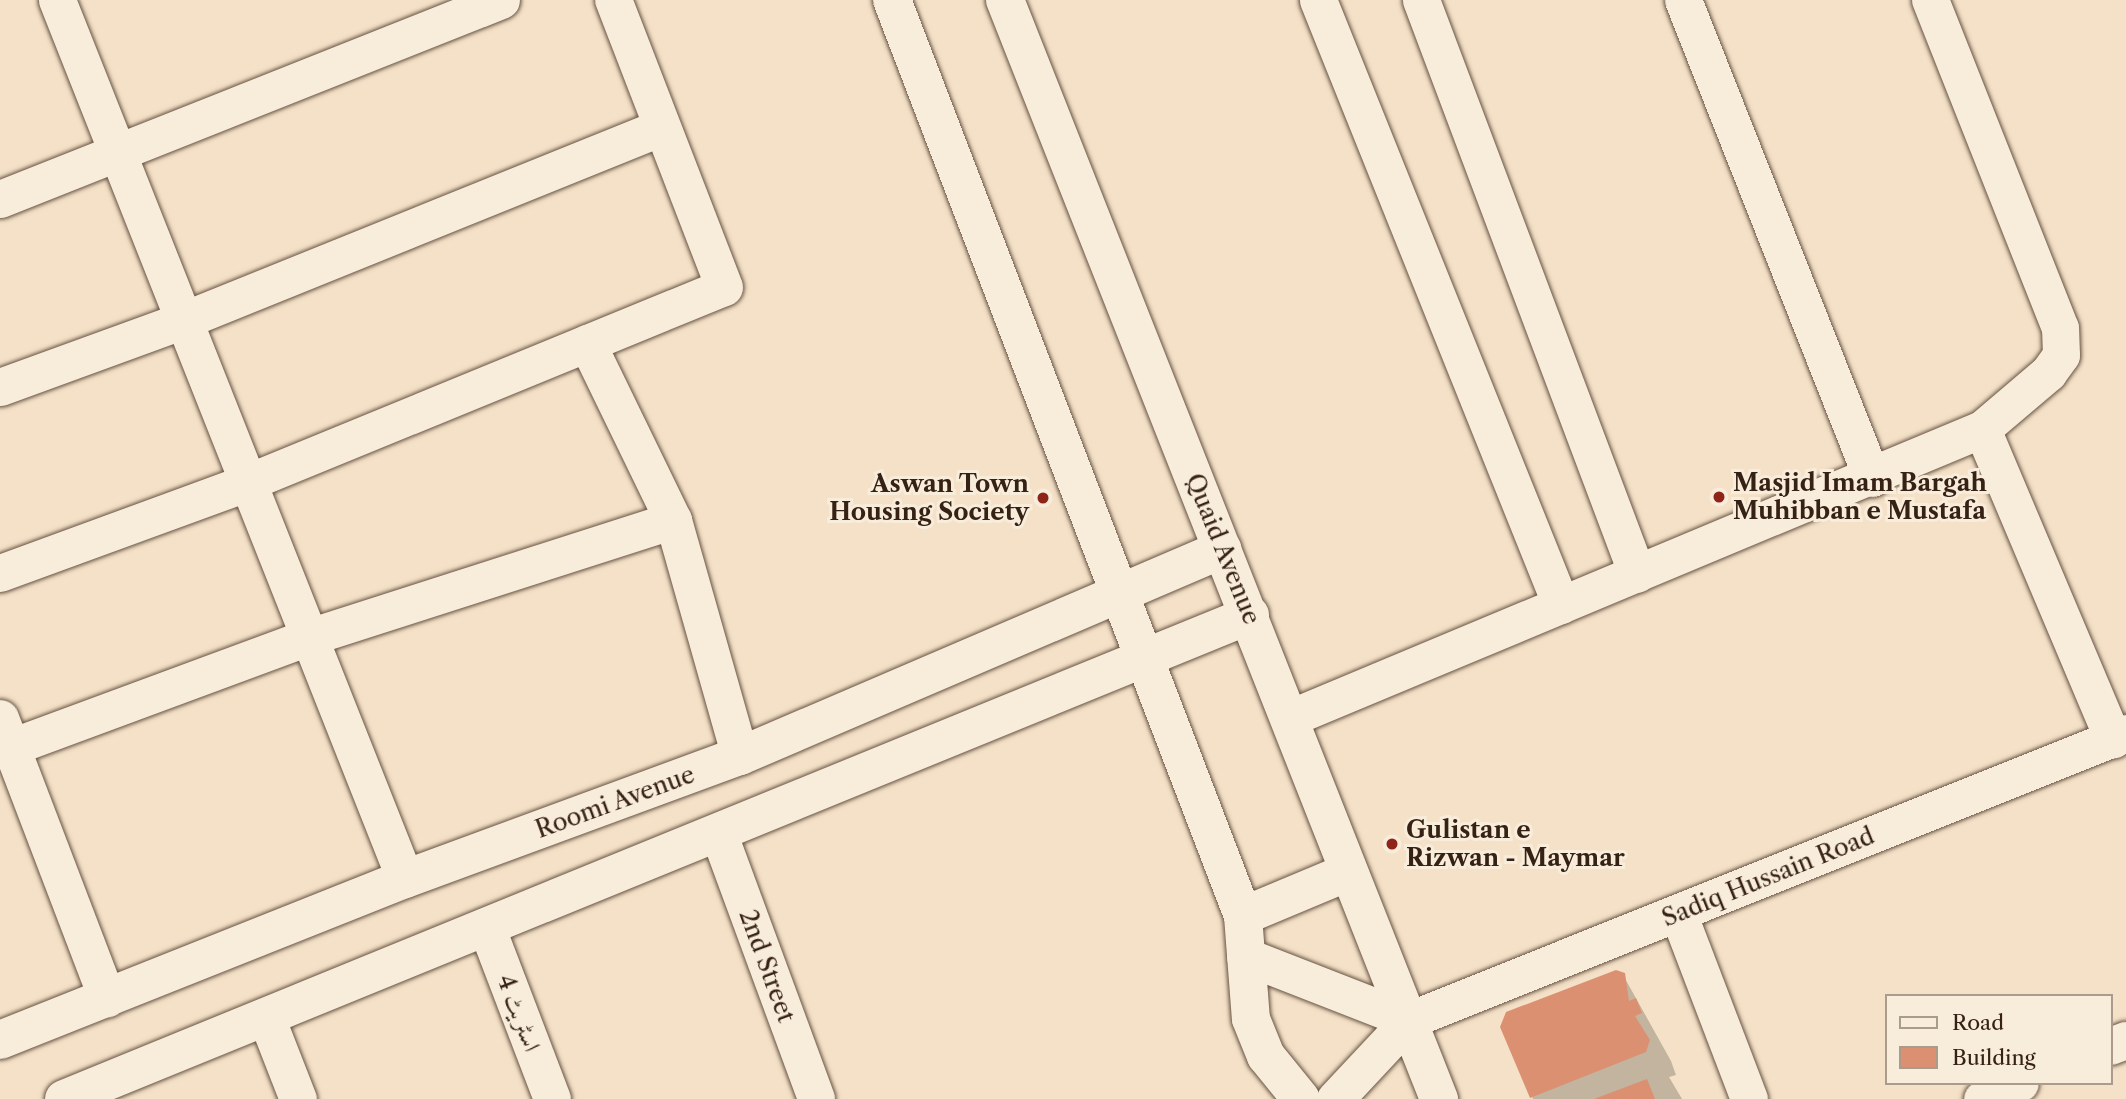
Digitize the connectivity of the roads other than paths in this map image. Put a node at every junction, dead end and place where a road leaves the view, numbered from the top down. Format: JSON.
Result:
{"nodes":[{"id":1,"x":57,"y":0,"type":"edge"},
{"id":2,"x":501,"y":0,"type":"edge"},
{"id":3,"x":613,"y":0,"type":"edge"},
{"id":4,"x":892,"y":0,"type":"edge"},
{"id":5,"x":1005,"y":0,"type":"edge"},
{"id":6,"x":1318,"y":0,"type":"edge"},
{"id":7,"x":1421,"y":0,"type":"edge"},
{"id":8,"x":1683,"y":0,"type":"edge"},
{"id":9,"x":1930,"y":0,"type":"edge"},
{"id":10,"x":662,"y":127,"type":"junction"},
{"id":11,"x":118,"y":154,"type":"junction"},
{"id":12,"x":0,"y":199,"type":"edge"},
{"id":13,"x":184,"y":320,"type":"junction"},
{"id":14,"x":587,"y":343,"type":"junction"},
{"id":15,"x":0,"y":387,"type":"edge"},
{"id":16,"x":1982,"y":429,"type":"junction"},
{"id":17,"x":1872,"y":478,"type":"junction"},
{"id":18,"x":248,"y":482,"type":"junction"},
{"id":19,"x":673,"y":520,"type":"junction"},
{"id":20,"x":1223,"y":549,"type":"junction"},
{"id":21,"x":0,"y":573,"type":"edge"},
{"id":22,"x":1637,"y":574,"type":"junction"},
{"id":23,"x":1121,"y":590,"type":"junction"},
{"id":24,"x":1561,"y":605,"type":"junction"},
{"id":25,"x":1250,"y":615,"type":"junction"},
{"id":26,"x":309,"y":637,"type":"junction"},
{"id":27,"x":1148,"y":657,"type":"junction"},
{"id":28,"x":1292,"y":718,"type":"junction"},
{"id":29,"x":6,"y":733,"type":"edge"},
{"id":30,"x":2120,"y":736,"type":"edge"},
{"id":31,"x":740,"y":756,"type":"junction"},
{"id":32,"x":718,"y":832,"type":"junction"},
{"id":33,"x":1348,"y":872,"type":"junction"},
{"id":34,"x":405,"y":879,"type":"junction"},
{"id":35,"x":1678,"y":913,"type":"junction"},
{"id":36,"x":1243,"y":916,"type":"junction"},
{"id":37,"x":486,"y":926,"type":"junction"},
{"id":38,"x":1245,"y":956,"type":"junction"},
{"id":39,"x":107,"y":998,"type":"junction"},
{"id":40,"x":266,"y":1017,"type":"junction"},
{"id":41,"x":1409,"y":1020,"type":"junction"},
{"id":42,"x":0,"y":1040,"type":"edge"},
{"id":43,"x":2015,"y":1085,"type":"edge"},
{"id":44,"x":64,"y":1099,"type":"edge"},
{"id":45,"x":298,"y":1099,"type":"edge"},
{"id":46,"x":552,"y":1099,"type":"edge"},
{"id":47,"x":816,"y":1099,"type":"edge"},
{"id":48,"x":1301,"y":1099,"type":"edge"},
{"id":49,"x":1335,"y":1099,"type":"edge"},
{"id":50,"x":1439,"y":1099,"type":"edge"},
{"id":51,"x":1749,"y":1099,"type":"edge"},
{"id":52,"x":1982,"y":1099,"type":"edge"}],
"edges":[{"from":1,"to":11,"type":"street"},
{"from":2,"to":11,"type":"street"},
{"from":3,"to":10,"type":"street"},
{"from":4,"to":23,"type":"main road"},
{"from":5,"to":20,"type":"main road","name":"Quaid Avenue"},
{"from":6,"to":24,"type":"street"},
{"from":7,"to":22,"type":"street"},
{"from":8,"to":17,"type":"street"},
{"from":9,"to":16,"type":"street"},
{"from":10,"to":13,"type":"street"},
{"from":10,"to":14,"type":"street"},
{"from":11,"to":12,"type":"street"},
{"from":11,"to":13,"type":"street"},
{"from":13,"to":15,"type":"street"},
{"from":13,"to":18,"type":"street"},
{"from":14,"to":18,"type":"street"},
{"from":14,"to":19,"type":"street"},
{"from":16,"to":17,"type":"street"},
{"from":16,"to":30,"type":"street"},
{"from":17,"to":22,"type":"street"},
{"from":18,"to":21,"type":"street"},
{"from":18,"to":26,"type":"street"},
{"from":19,"to":26,"type":"street"},
{"from":19,"to":31,"type":"street"},
{"from":20,"to":23,"type":"main road","name":"Roomi Avenue"},
{"from":20,"to":25,"type":"main road","name":"Quaid Avenue"},
{"from":22,"to":24,"type":"street"},
{"from":23,"to":27,"type":"main road"},
{"from":23,"to":31,"type":"main road","name":"Roomi Avenue"},
{"from":24,"to":28,"type":"street"},
{"from":25,"to":27,"type":"main road"},
{"from":25,"to":28,"type":"main road","name":"Quaid Avenue"},
{"from":26,"to":29,"type":"street"},
{"from":26,"to":34,"type":"street"},
{"from":27,"to":32,"type":"main road"},
{"from":27,"to":36,"type":"main road"},
{"from":28,"to":33,"type":"main road","name":"Quaid Avenue"},
{"from":29,"to":39,"type":"street"},
{"from":30,"to":35,"type":"street","name":"Sadiq Hussain Road"},
{"from":31,"to":34,"type":"main road","name":"Roomi Avenue"},
{"from":32,"to":37,"type":"main road"},
{"from":32,"to":47,"type":"street","name":"2nd Street"},
{"from":33,"to":36,"type":"main road"},
{"from":33,"to":41,"type":"main road","name":"Quaid Avenue"},
{"from":34,"to":39,"type":"main road","name":"Roomi Avenue"},
{"from":35,"to":41,"type":"street","name":"Sadiq Hussain Road"},
{"from":35,"to":51,"type":"street"},
{"from":36,"to":38,"type":"main road"},
{"from":37,"to":40,"type":"main road"},
{"from":37,"to":46,"type":"street","name":"اسٹریٹ 4"},
{"from":38,"to":41,"type":"street"},
{"from":38,"to":48,"type":"main road"},
{"from":39,"to":42,"type":"main road","name":"Roomi Avenue"},
{"from":40,"to":44,"type":"main road"},
{"from":40,"to":45,"type":"street"},
{"from":41,"to":49,"type":"street","name":"Sadiq Hussain Road"},
{"from":41,"to":50,"type":"main road","name":"Quaid Avenue"},
{"from":43,"to":52,"type":"street"}]}
